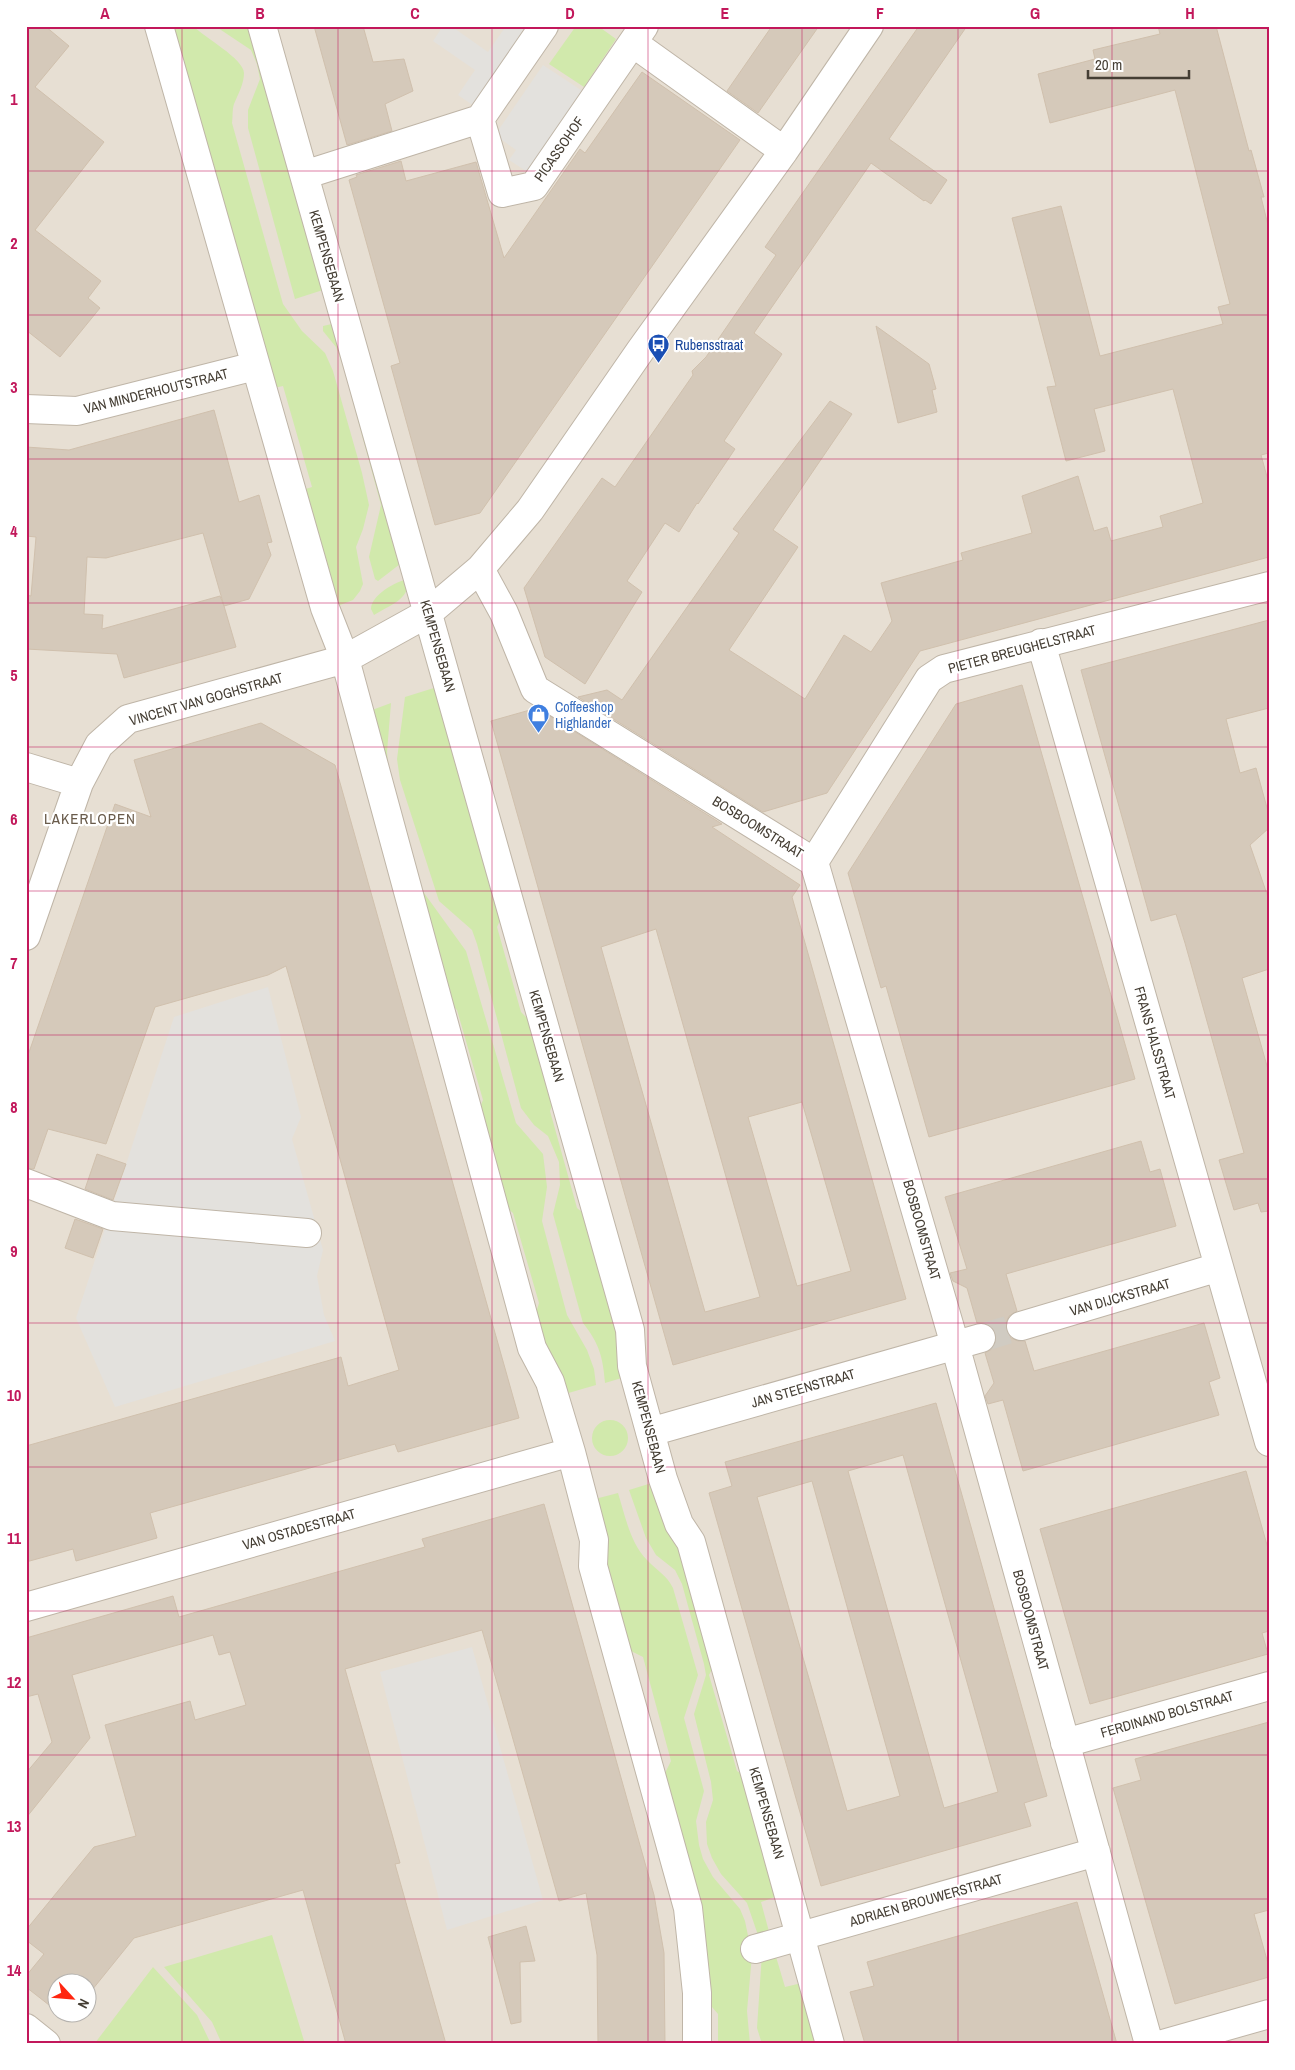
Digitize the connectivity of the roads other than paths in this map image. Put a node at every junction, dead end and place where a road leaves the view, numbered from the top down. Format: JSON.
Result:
{"nodes":[{"id":1,"x":159,"y":26,"type":"edge"},
{"id":2,"x":262,"y":26,"type":"edge"},
{"id":3,"x":544,"y":26,"type":"edge"},
{"id":4,"x":868,"y":26,"type":"edge"},
{"id":5,"x":638,"y":35,"type":"edge"},
{"id":6,"x":480,"y":119,"type":"junction"},
{"id":7,"x":784,"y":151,"type":"junction"},
{"id":8,"x":304,"y":175,"type":"junction"},
{"id":9,"x":255,"y":366,"type":"junction"},
{"id":10,"x":26,"y":409,"type":"edge"},
{"id":11,"x":480,"y":569,"type":"junction"},
{"id":12,"x":1269,"y":586,"type":"edge"},
{"id":13,"x":428,"y":613,"type":"junction"},
{"id":14,"x":1041,"y":643,"type":"junction"},
{"id":15,"x":345,"y":659,"type":"junction"},
{"id":16,"x":26,"y":767,"type":"edge"},
{"id":17,"x":79,"y":783,"type":"junction"},
{"id":18,"x":814,"y":862,"type":"junction"},
{"id":19,"x":26,"y":936,"type":"edge"},
{"id":20,"x":26,"y":1183,"type":"edge"},
{"id":21,"x":307,"y":1233,"type":"dead end"},
{"id":22,"x":1219,"y":1267,"type":"junction"},
{"id":23,"x":1021,"y":1326,"type":"tunnel mouth"},
{"id":24,"x":968,"y":1342,"type":"junction"},
{"id":25,"x":650,"y":1432,"type":"junction"},
{"id":26,"x":1269,"y":1442,"type":"edge"},
{"id":27,"x":571,"y":1452,"type":"junction"},
{"id":28,"x":26,"y":1607,"type":"edge"},
{"id":29,"x":1269,"y":1686,"type":"edge"},
{"id":30,"x":1065,"y":1743,"type":"junction"},
{"id":31,"x":1096,"y":1852,"type":"junction"},
{"id":32,"x":800,"y":1936,"type":"junction"},
{"id":33,"x":756,"y":1949,"type":"dead end"},
{"id":34,"x":1269,"y":2014,"type":"edge"},
{"id":35,"x":26,"y":2028,"type":"edge"},
{"id":36,"x":46,"y":2044,"type":"edge"},
{"id":37,"x":697,"y":2044,"type":"edge"},
{"id":38,"x":830,"y":2044,"type":"edge"},
{"id":39,"x":1148,"y":2044,"type":"edge"},
{"id":40,"x":1163,"y":2044,"type":"edge"}],
"edges":[{"from":1,"to":9,"type":"street"},
{"from":2,"to":8,"type":"street","name":"KEMPENSEBAAN"},
{"from":3,"to":6,"type":"street"},
{"from":4,"to":7,"type":"street"},
{"from":5,"to":6,"type":"street","name":"PICASSOHOF"},
{"from":5,"to":7,"type":"street"},
{"from":6,"to":8,"type":"street"},
{"from":7,"to":11,"type":"street"},
{"from":8,"to":13,"type":"street","name":"KEMPENSEBAAN"},
{"from":9,"to":10,"type":"street","name":"VAN MINDERHOUTSTRAAT"},
{"from":9,"to":15,"type":"street"},
{"from":11,"to":13,"type":"street"},
{"from":11,"to":18,"type":"street","name":"BOSBOOMSTRAAT"},
{"from":12,"to":14,"type":"street","name":"PIETER BREUGHELSTRAAT"},
{"from":13,"to":15,"type":"street"},
{"from":13,"to":25,"type":"street","name":"KEMPENSEBAAN"},
{"from":14,"to":18,"type":"street","name":"PIETER BREUGHELSTRAAT"},
{"from":14,"to":22,"type":"street","name":"FRANS HALSSTRAAT"},
{"from":15,"to":17,"type":"street","name":"VINCENT VAN GOGHSTRAAT"},
{"from":15,"to":27,"type":"street"},
{"from":16,"to":17,"type":"street"},
{"from":17,"to":19,"type":"street","name":"VINCENT VAN GOGHSTRAAT"},
{"from":18,"to":24,"type":"street","name":"BOSBOOMSTRAAT"},
{"from":20,"to":21,"type":"street"},
{"from":22,"to":23,"type":"street","name":"VAN DIJCKSTRAAT"},
{"from":22,"to":26,"type":"street","name":"FRANS HALSSTRAAT"},
{"from":24,"to":25,"type":"street","name":"JAN STEENSTRAAT"},
{"from":24,"to":30,"type":"street","name":"BOSBOOMSTRAAT"},
{"from":25,"to":32,"type":"street","name":"KEMPENSEBAAN"},
{"from":27,"to":28,"type":"street","name":"VAN OSTADESTRAAT"},
{"from":27,"to":37,"type":"street"},
{"from":29,"to":30,"type":"street","name":"FERDINAND BOLSTRAAT"},
{"from":30,"to":31,"type":"street","name":"BOSBOOMSTRAAT"},
{"from":31,"to":32,"type":"street","name":"ADRIAEN BROUWERSTRAAT"},
{"from":31,"to":39,"type":"street","name":"BOSBOOMSTRAAT"},
{"from":32,"to":33,"type":"street","name":"ADRIAEN BROUWERSTRAAT"},
{"from":32,"to":38,"type":"street","name":"KEMPENSEBAAN"},
{"from":34,"to":40,"type":"street"},
{"from":35,"to":36,"type":"street"}]}
